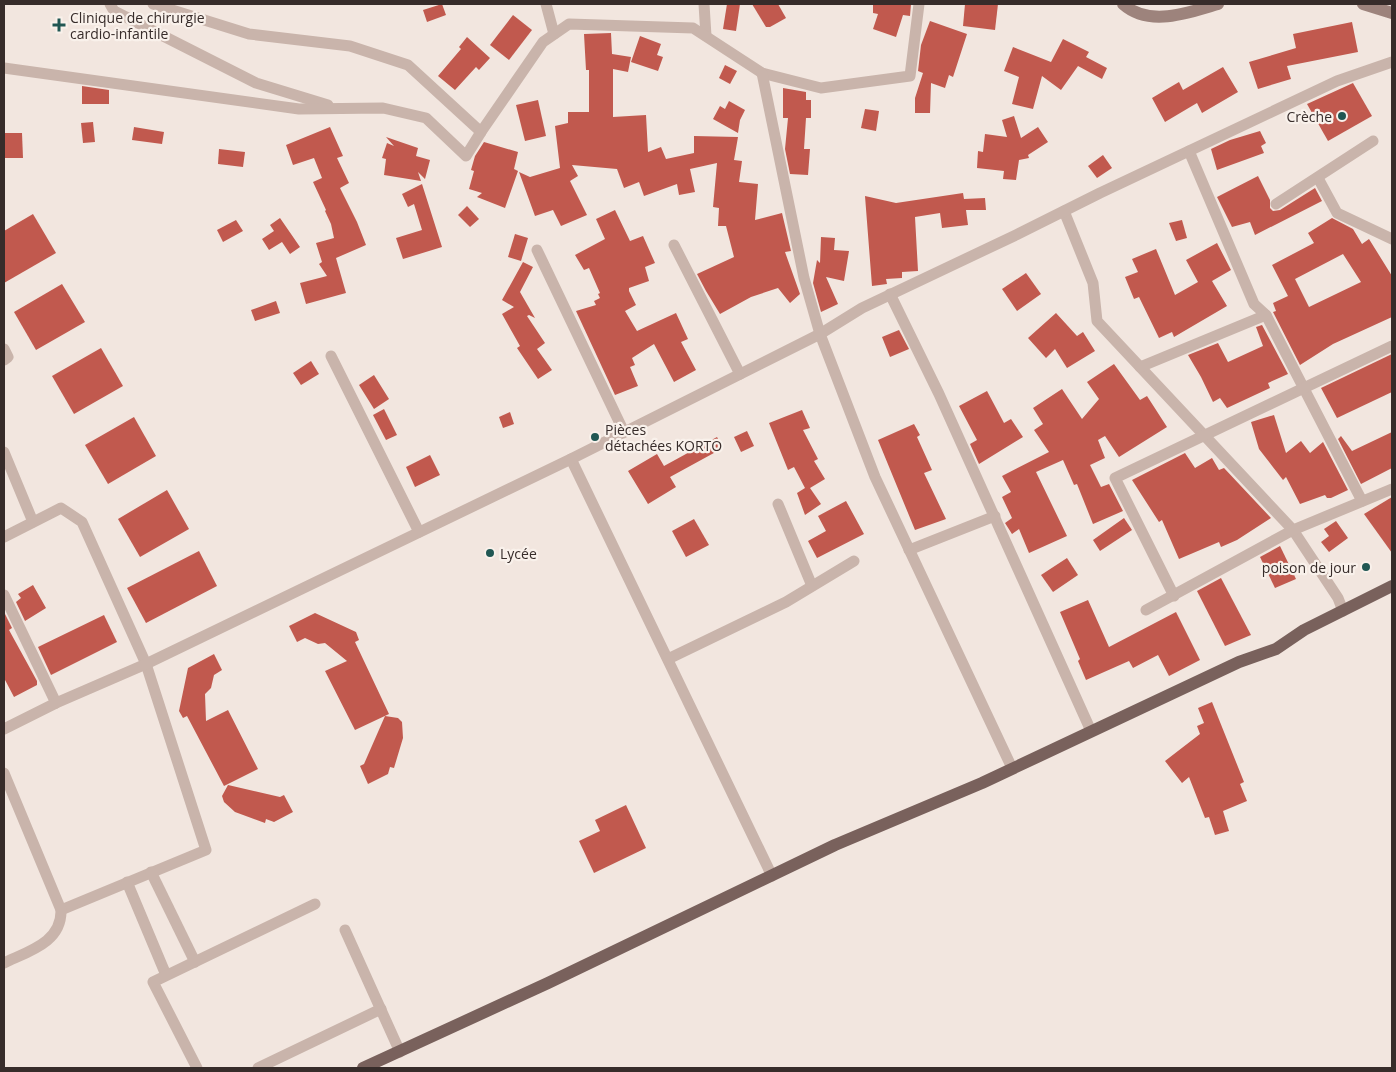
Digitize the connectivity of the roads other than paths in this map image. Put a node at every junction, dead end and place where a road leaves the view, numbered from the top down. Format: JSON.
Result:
{"nodes":[{"id":1,"x":110,"y":4,"type":"edge"},
{"id":2,"x":153,"y":4,"type":"edge"},
{"id":3,"x":546,"y":4,"type":"edge"},
{"id":4,"x":704,"y":4,"type":"edge"},
{"id":5,"x":919,"y":4,"type":"edge"},
{"id":6,"x":1123,"y":4,"type":"edge"},
{"id":7,"x":1218,"y":4,"type":"edge"},
{"id":8,"x":1363,"y":4,"type":"edge"},
{"id":9,"x":1392,"y":13,"type":"edge"},
{"id":10,"x":554,"y":34,"type":"junction"},
{"id":11,"x":706,"y":36,"type":"junction"},
{"id":12,"x":1392,"y":62,"type":"edge"},
{"id":13,"x":4,"y":68,"type":"edge"},
{"id":14,"x":762,"y":73,"type":"junction"},
{"id":15,"x":339,"y":108,"type":"junction"},
{"id":16,"x":481,"y":132,"type":"junction"},
{"id":17,"x":1374,"y":141,"type":"dead end"},
{"id":18,"x":1189,"y":151,"type":"junction"},
{"id":19,"x":1318,"y":178,"type":"junction"},
{"id":20,"x":1276,"y":204,"type":"dead end"},
{"id":21,"x":1064,"y":211,"type":"junction"},
{"id":22,"x":1392,"y":239,"type":"edge"},
{"id":23,"x":674,"y":245,"type":"dead end"},
{"id":24,"x":537,"y":250,"type":"dead end"},
{"id":25,"x":890,"y":294,"type":"junction"},
{"id":26,"x":1266,"y":315,"type":"junction"},
{"id":27,"x":820,"y":334,"type":"junction"},
{"id":28,"x":1392,"y":346,"type":"edge"},
{"id":29,"x":4,"y":349,"type":"edge"},
{"id":30,"x":331,"y":356,"type":"dead end"},
{"id":31,"x":4,"y":360,"type":"edge"},
{"id":32,"x":1140,"y":367,"type":"junction"},
{"id":33,"x":740,"y":374,"type":"junction"},
{"id":34,"x":1304,"y":388,"type":"junction"},
{"id":35,"x":624,"y":432,"type":"junction"},
{"id":36,"x":1204,"y":435,"type":"junction"},
{"id":37,"x":4,"y":452,"type":"edge"},
{"id":38,"x":570,"y":459,"type":"junction"},
{"id":39,"x":1392,"y":489,"type":"edge"},
{"id":40,"x":1362,"y":501,"type":"junction"},
{"id":41,"x":778,"y":504,"type":"dead end"},
{"id":42,"x":995,"y":516,"type":"junction"},
{"id":43,"x":33,"y":522,"type":"junction"},
{"id":44,"x":1293,"y":530,"type":"junction"},
{"id":45,"x":419,"y":532,"type":"junction"},
{"id":46,"x":4,"y":537,"type":"edge"},
{"id":47,"x":910,"y":550,"type":"junction"},
{"id":48,"x":854,"y":561,"type":"dead end"},
{"id":49,"x":812,"y":586,"type":"junction"},
{"id":50,"x":1392,"y":586,"type":"edge"},
{"id":51,"x":4,"y":595,"type":"edge"},
{"id":52,"x":1174,"y":596,"type":"junction"},
{"id":53,"x":1146,"y":610,"type":"dead end"},
{"id":54,"x":1343,"y":611,"type":"junction"},
{"id":55,"x":668,"y":659,"type":"junction"},
{"id":56,"x":146,"y":664,"type":"junction"},
{"id":57,"x":56,"y":703,"type":"junction"},
{"id":58,"x":4,"y":729,"type":"edge"},
{"id":59,"x":1091,"y":731,"type":"junction"},
{"id":60,"x":1012,"y":768,"type":"junction"},
{"id":61,"x":4,"y":773,"type":"edge"},
{"id":62,"x":151,"y":872,"type":"junction"},
{"id":63,"x":772,"y":876,"type":"junction"},
{"id":64,"x":127,"y":882,"type":"junction"},
{"id":65,"x":315,"y":904,"type":"dead end"},
{"id":66,"x":61,"y":910,"type":"junction"},
{"id":67,"x":345,"y":930,"type":"dead end"},
{"id":68,"x":195,"y":962,"type":"junction"},
{"id":69,"x":4,"y":963,"type":"edge"},
{"id":70,"x":166,"y":975,"type":"junction"},
{"id":71,"x":381,"y":1009,"type":"junction"},
{"id":72,"x":400,"y":1052,"type":"junction"},
{"id":73,"x":197,"y":1068,"type":"edge"},
{"id":74,"x":258,"y":1068,"type":"edge"},
{"id":75,"x":364,"y":1068,"type":"edge"}],
"edges":[{"from":1,"to":15,"type":"street"},
{"from":2,"to":16,"type":"street"},
{"from":3,"to":10,"type":"street"},
{"from":4,"to":11,"type":"street"},
{"from":5,"to":14,"type":"street"},
{"from":6,"to":7,"type":"main road"},
{"from":8,"to":9,"type":"main road"},
{"from":10,"to":11,"type":"street"},
{"from":10,"to":16,"type":"street"},
{"from":11,"to":14,"type":"street"},
{"from":12,"to":18,"type":"street"},
{"from":13,"to":15,"type":"street"},
{"from":14,"to":27,"type":"street"},
{"from":15,"to":16,"type":"street"},
{"from":17,"to":19,"type":"street"},
{"from":18,"to":21,"type":"street"},
{"from":18,"to":26,"type":"street"},
{"from":19,"to":20,"type":"street"},
{"from":19,"to":22,"type":"street"},
{"from":21,"to":25,"type":"street"},
{"from":21,"to":32,"type":"street"},
{"from":23,"to":33,"type":"street"},
{"from":24,"to":35,"type":"street"},
{"from":25,"to":27,"type":"street"},
{"from":25,"to":42,"type":"street"},
{"from":26,"to":32,"type":"street"},
{"from":26,"to":34,"type":"street"},
{"from":27,"to":33,"type":"street"},
{"from":27,"to":47,"type":"street"},
{"from":28,"to":34,"type":"street"},
{"from":29,"to":31,"type":"street"},
{"from":30,"to":45,"type":"street"},
{"from":32,"to":36,"type":"street"},
{"from":33,"to":35,"type":"street"},
{"from":34,"to":36,"type":"street"},
{"from":34,"to":40,"type":"street"},
{"from":35,"to":38,"type":"street"},
{"from":36,"to":44,"type":"street"},
{"from":36,"to":52,"type":"street"},
{"from":37,"to":43,"type":"street"},
{"from":38,"to":45,"type":"street"},
{"from":38,"to":55,"type":"street"},
{"from":39,"to":40,"type":"street"},
{"from":40,"to":44,"type":"street"},
{"from":41,"to":49,"type":"street"},
{"from":42,"to":47,"type":"street"},
{"from":42,"to":59,"type":"street"},
{"from":43,"to":46,"type":"street"},
{"from":43,"to":56,"type":"street"},
{"from":44,"to":52,"type":"street"},
{"from":44,"to":54,"type":"street"},
{"from":45,"to":56,"type":"street"},
{"from":47,"to":60,"type":"street"},
{"from":48,"to":49,"type":"street"},
{"from":49,"to":55,"type":"street"},
{"from":50,"to":54,"type":"main road"},
{"from":51,"to":57,"type":"street"},
{"from":52,"to":53,"type":"street"},
{"from":54,"to":59,"type":"main road"},
{"from":55,"to":63,"type":"street"},
{"from":56,"to":57,"type":"street"},
{"from":56,"to":62,"type":"street"},
{"from":57,"to":58,"type":"street"},
{"from":59,"to":60,"type":"main road"},
{"from":60,"to":63,"type":"main road"},
{"from":61,"to":66,"type":"street"},
{"from":62,"to":64,"type":"street"},
{"from":62,"to":68,"type":"street"},
{"from":63,"to":72,"type":"main road"},
{"from":64,"to":66,"type":"street"},
{"from":64,"to":70,"type":"street"},
{"from":65,"to":68,"type":"street"},
{"from":66,"to":69,"type":"street"},
{"from":67,"to":71,"type":"street"},
{"from":68,"to":70,"type":"street"},
{"from":70,"to":73,"type":"street"},
{"from":71,"to":72,"type":"street"},
{"from":71,"to":74,"type":"street"},
{"from":72,"to":75,"type":"main road"}]}
